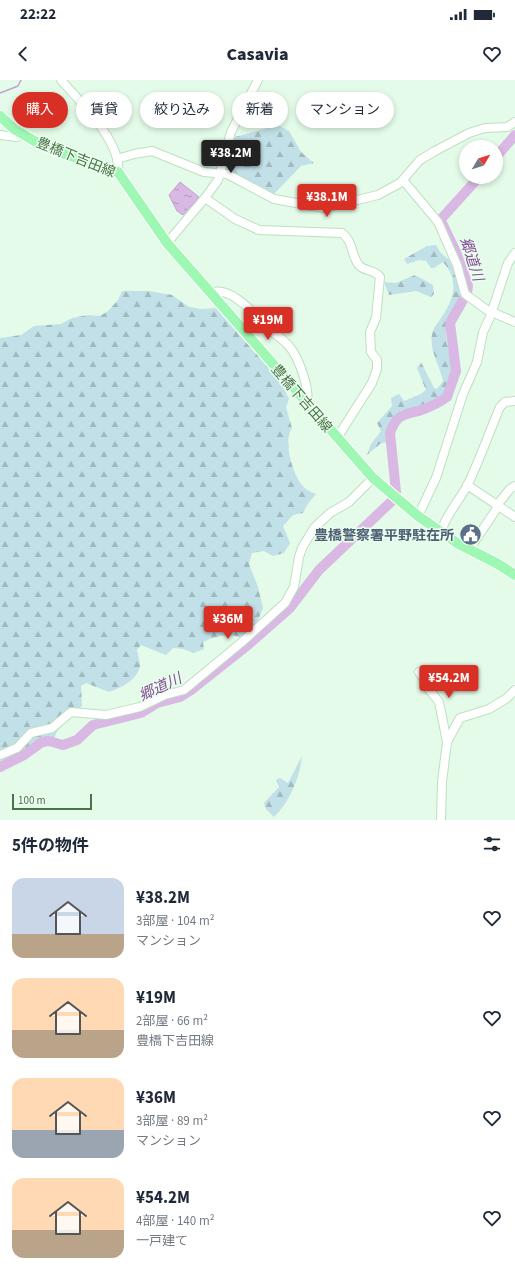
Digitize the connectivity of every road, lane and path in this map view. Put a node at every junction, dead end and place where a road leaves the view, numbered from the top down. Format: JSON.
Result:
{"nodes":[{"id":1,"x":61,"y":80,"type":"edge"},
{"id":2,"x":258,"y":80,"type":"edge"},
{"id":3,"x":0,"y":116,"type":"edge"},
{"id":4,"x":515,"y":122,"type":"edge"},
{"id":5,"x":0,"y":135,"type":"edge"},
{"id":6,"x":24,"y":135,"type":"junction"},
{"id":7,"x":117,"y":160,"type":"junction"},
{"id":8,"x":118,"y":172,"type":"junction"},
{"id":9,"x":221,"y":173,"type":"junction"},
{"id":10,"x":403,"y":180,"type":"junction"},
{"id":11,"x":205,"y":198,"type":"junction"},
{"id":12,"x":167,"y":243,"type":"junction"},
{"id":13,"x":515,"y":254,"type":"edge"},
{"id":14,"x":210,"y":293,"type":"junction"},
{"id":15,"x":491,"y":312,"type":"junction"},
{"id":16,"x":515,"y":322,"type":"edge"},
{"id":17,"x":515,"y":401,"type":"edge"},
{"id":18,"x":307,"y":404,"type":"junction"},
{"id":19,"x":337,"y":438,"type":"junction"},
{"id":20,"x":373,"y":478,"type":"junction"},
{"id":21,"x":467,"y":485,"type":"junction"},
{"id":22,"x":515,"y":486,"type":"edge"},
{"id":23,"x":497,"y":504,"type":"junction"},
{"id":24,"x":418,"y":516,"type":"junction"},
{"id":25,"x":515,"y":517,"type":"edge"},
{"id":26,"x":441,"y":532,"type":"junction"},
{"id":27,"x":469,"y":550,"type":"junction"},
{"id":28,"x":515,"y":575,"type":"edge"},
{"id":29,"x":418,"y":672,"type":"dead end"},
{"id":30,"x":515,"y":690,"type":"edge"},
{"id":31,"x":447,"y":742,"type":"junction"},
{"id":32,"x":0,"y":755,"type":"edge"},
{"id":33,"x":441,"y":820,"type":"edge"}],
"edges":[{"from":1,"to":7,"type":"street"},
{"from":2,"to":9,"type":"street"},
{"from":3,"to":6,"type":"main road","name":"豊橋下吉田線"},
{"from":4,"to":10,"type":"street"},
{"from":5,"to":6,"type":"street"},
{"from":6,"to":8,"type":"main road","name":"豊橋下吉田線"},
{"from":7,"to":8,"type":"street"},
{"from":7,"to":9,"type":"street"},
{"from":8,"to":12,"type":"main road","name":"豊橋下吉田線"},
{"from":9,"to":10,"type":"street"},
{"from":9,"to":11,"type":"street"},
{"from":10,"to":15,"type":"street"},
{"from":11,"to":12,"type":"street"},
{"from":11,"to":19,"type":"street"},
{"from":12,"to":14,"type":"main road","name":"豊橋下吉田線"},
{"from":13,"to":15,"type":"street"},
{"from":14,"to":18,"type":"main road","name":"豊橋下吉田線"},
{"from":14,"to":18,"type":"street"},
{"from":15,"to":16,"type":"street"},
{"from":15,"to":24,"type":"street"},
{"from":17,"to":21,"type":"street"},
{"from":18,"to":19,"type":"main road","name":"豊橋下吉田線"},
{"from":19,"to":20,"type":"main road","name":"豊橋下吉田線"},
{"from":20,"to":24,"type":"main road","name":"豊橋下吉田線"},
{"from":20,"to":32,"type":"street"},
{"from":21,"to":23,"type":"street"},
{"from":21,"to":26,"type":"street"},
{"from":22,"to":23,"type":"street"},
{"from":23,"to":25,"type":"street"},
{"from":23,"to":27,"type":"street"},
{"from":24,"to":26,"type":"main road","name":"豊橋下吉田線"},
{"from":26,"to":27,"type":"main road","name":"豊橋下吉田線"},
{"from":27,"to":28,"type":"main road","name":"豊橋下吉田線"},
{"from":29,"to":31,"type":"street"},
{"from":30,"to":31,"type":"street"},
{"from":31,"to":33,"type":"street"}]}
